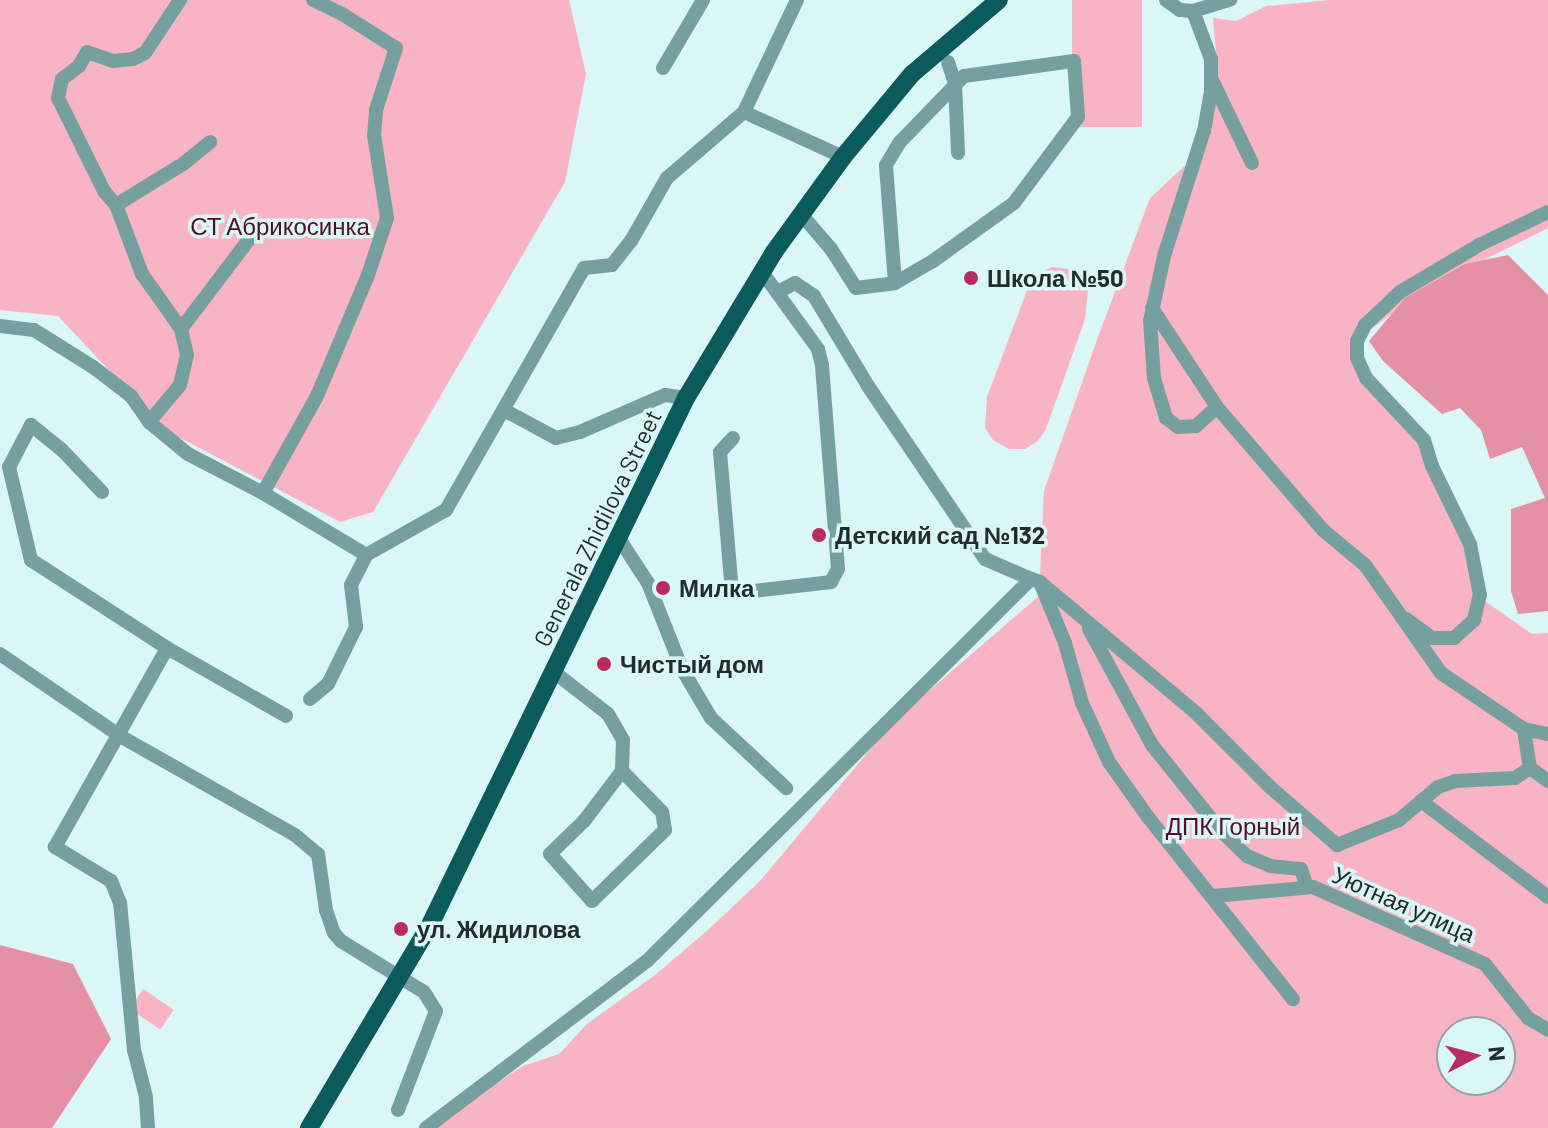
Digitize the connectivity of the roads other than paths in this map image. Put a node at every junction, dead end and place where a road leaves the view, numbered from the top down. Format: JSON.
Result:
{"nodes":[{"id":1,"x":180,"y":0,"type":"edge"},
{"id":2,"x":313,"y":0,"type":"edge"},
{"id":3,"x":703,"y":0,"type":"edge"},
{"id":4,"x":999,"y":0,"type":"edge"},
{"id":5,"x":1166,"y":0,"type":"edge"},
{"id":6,"x":1230,"y":0,"type":"edge"},
{"id":7,"x":793,"y":2,"type":"edge"},
{"id":8,"x":1193,"y":11,"type":"junction"},
{"id":9,"x":948,"y":62,"type":"dead end"},
{"id":10,"x":663,"y":68,"type":"dead end"},
{"id":11,"x":1212,"y":79,"type":"junction"},
{"id":12,"x":955,"y":83,"type":"junction"},
{"id":13,"x":744,"y":112,"type":"junction"},
{"id":14,"x":210,"y":142,"type":"dead end"},
{"id":15,"x":958,"y":153,"type":"dead end"},
{"id":16,"x":843,"y":157,"type":"junction"},
{"id":17,"x":1252,"y":163,"type":"dead end"},
{"id":18,"x":116,"y":205,"type":"junction"},
{"id":19,"x":1548,"y":212,"type":"edge"},
{"id":20,"x":801,"y":214,"type":"junction"},
{"id":21,"x":253,"y":234,"type":"dead end"},
{"id":22,"x":762,"y":272,"type":"junction"},
{"id":23,"x":895,"y":283,"type":"junction"},
{"id":24,"x":778,"y":292,"type":"junction"},
{"id":25,"x":1152,"y":308,"type":"junction"},
{"id":26,"x":0,"y":326,"type":"edge"},
{"id":27,"x":181,"y":329,"type":"junction"},
{"id":28,"x":686,"y":398,"type":"junction"},
{"id":29,"x":1217,"y":407,"type":"junction"},
{"id":30,"x":504,"y":410,"type":"junction"},
{"id":31,"x":149,"y":422,"type":"junction"},
{"id":32,"x":733,"y":438,"type":"dead end"},
{"id":33,"x":102,"y":492,"type":"dead end"},
{"id":34,"x":263,"y":493,"type":"junction"},
{"id":35,"x":618,"y":537,"type":"junction"},
{"id":36,"x":366,"y":555,"type":"junction"},
{"id":37,"x":1036,"y":580,"type":"junction"},
{"id":38,"x":1399,"y":614,"type":"junction"},
{"id":39,"x":1083,"y":618,"type":"junction"},
{"id":40,"x":167,"y":648,"type":"junction"},
{"id":41,"x":0,"y":654,"type":"edge"},
{"id":42,"x":554,"y":672,"type":"junction"},
{"id":43,"x":310,"y":699,"type":"dead end"},
{"id":44,"x":286,"y":716,"type":"dead end"},
{"id":45,"x":1524,"y":729,"type":"junction"},
{"id":46,"x":1548,"y":734,"type":"edge"},
{"id":47,"x":120,"y":736,"type":"junction"},
{"id":48,"x":1530,"y":768,"type":"junction"},
{"id":49,"x":622,"y":771,"type":"junction"},
{"id":50,"x":1548,"y":781,"type":"edge"},
{"id":51,"x":786,"y":788,"type":"dead end"},
{"id":52,"x":1421,"y":801,"type":"junction"},
{"id":53,"x":1307,"y":887,"type":"junction"},
{"id":54,"x":1213,"y":896,"type":"junction"},
{"id":55,"x":1548,"y":897,"type":"edge"},
{"id":56,"x":402,"y":977,"type":"junction"},
{"id":57,"x":1293,"y":999,"type":"dead end"},
{"id":58,"x":1548,"y":1030,"type":"edge"},
{"id":59,"x":398,"y":1110,"type":"dead end"},
{"id":60,"x":148,"y":1128,"type":"edge"},
{"id":61,"x":309,"y":1128,"type":"edge"},
{"id":62,"x":426,"y":1128,"type":"edge"}],
"edges":[{"from":1,"to":18,"type":"street"},
{"from":2,"to":34,"type":"street"},
{"from":3,"to":10,"type":"street"},
{"from":4,"to":16,"type":"main road","name":"Generala Zhidilova Street"},
{"from":5,"to":8,"type":"street"},
{"from":6,"to":8,"type":"street"},
{"from":7,"to":13,"type":"street"},
{"from":8,"to":11,"type":"street"},
{"from":9,"to":12,"type":"street"},
{"from":11,"to":17,"type":"street"},
{"from":11,"to":25,"type":"street"},
{"from":12,"to":15,"type":"street"},
{"from":12,"to":23,"type":"street"},
{"from":12,"to":23,"type":"street"},
{"from":13,"to":16,"type":"street"},
{"from":13,"to":30,"type":"street"},
{"from":14,"to":18,"type":"street"},
{"from":16,"to":20,"type":"main road","name":"Generala Zhidilova Street"},
{"from":18,"to":27,"type":"street"},
{"from":19,"to":38,"type":"street"},
{"from":20,"to":22,"type":"main road","name":"Generala Zhidilova Street"},
{"from":20,"to":23,"type":"street"},
{"from":21,"to":27,"type":"street"},
{"from":22,"to":24,"type":"street"},
{"from":22,"to":28,"type":"main road","name":"Generala Zhidilova Street"},
{"from":24,"to":32,"type":"street"},
{"from":24,"to":37,"type":"street"},
{"from":25,"to":29,"type":"street"},
{"from":25,"to":29,"type":"street"},
{"from":26,"to":31,"type":"street"},
{"from":27,"to":31,"type":"street"},
{"from":28,"to":30,"type":"street"},
{"from":28,"to":35,"type":"main road","name":"Generala Zhidilova Street"},
{"from":29,"to":38,"type":"street"},
{"from":30,"to":36,"type":"street"},
{"from":31,"to":34,"type":"street"},
{"from":33,"to":40,"type":"street"},
{"from":34,"to":36,"type":"street"},
{"from":35,"to":42,"type":"main road","name":"Generala Zhidilova Street"},
{"from":35,"to":51,"type":"street"},
{"from":36,"to":43,"type":"street"},
{"from":37,"to":39,"type":"street"},
{"from":37,"to":54,"type":"street"},
{"from":37,"to":62,"type":"street"},
{"from":38,"to":45,"type":"street"},
{"from":39,"to":52,"type":"street"},
{"from":39,"to":53,"type":"street"},
{"from":40,"to":44,"type":"street"},
{"from":40,"to":47,"type":"street"},
{"from":41,"to":47,"type":"street"},
{"from":42,"to":49,"type":"street"},
{"from":42,"to":56,"type":"main road","name":"Generala Zhidilova Street"},
{"from":45,"to":46,"type":"street"},
{"from":45,"to":48,"type":"street"},
{"from":47,"to":56,"type":"street"},
{"from":47,"to":60,"type":"street"},
{"from":48,"to":50,"type":"street"},
{"from":48,"to":52,"type":"street"},
{"from":49,"to":49,"type":"street"},
{"from":52,"to":55,"type":"street"},
{"from":53,"to":54,"type":"street","name":"Уютная улица"},
{"from":53,"to":58,"type":"street","name":"Уютная улица"},
{"from":54,"to":57,"type":"street"},
{"from":56,"to":59,"type":"street"},
{"from":56,"to":61,"type":"main road","name":"Generala Zhidilova Street"}]}
